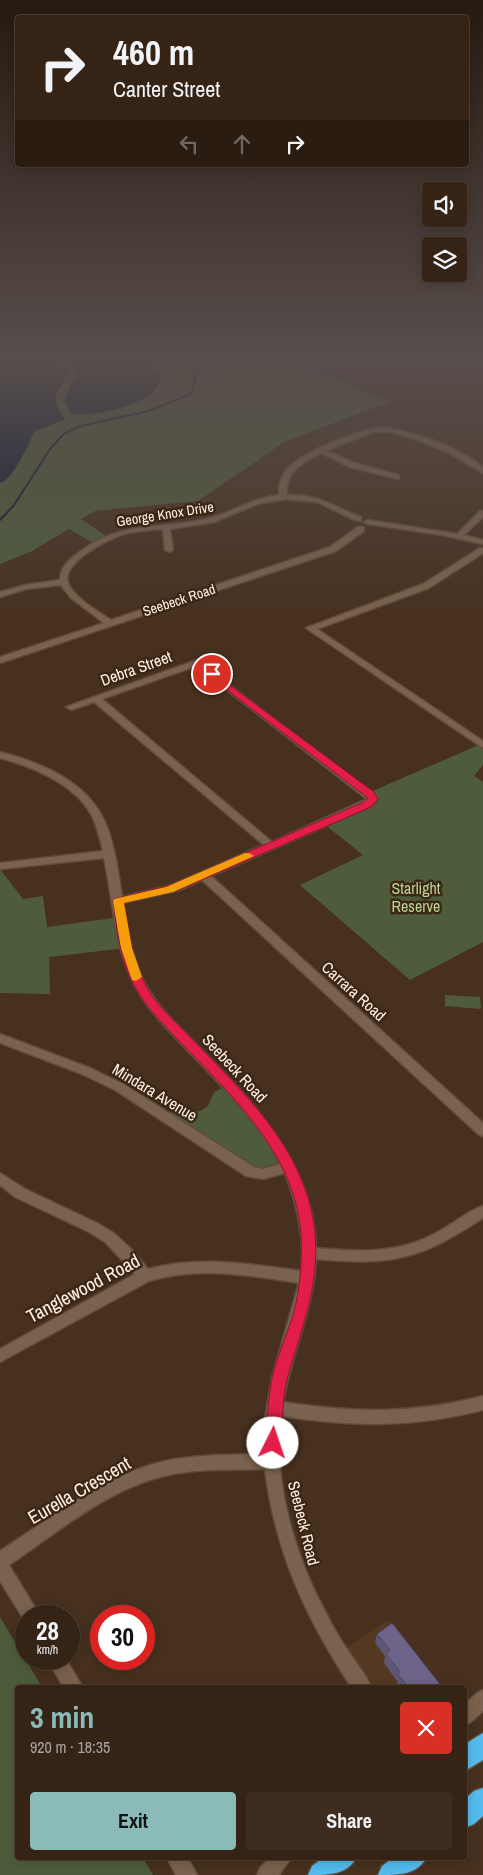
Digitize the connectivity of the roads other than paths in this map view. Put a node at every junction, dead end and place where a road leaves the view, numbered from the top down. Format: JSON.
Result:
{"nodes":[{"id":1,"x":340,"y":444,"type":"edge"},
{"id":2,"x":431,"y":444,"type":"edge"},
{"id":3,"x":321,"y":451,"type":"junction"},
{"id":4,"x":483,"y":471,"type":"edge"},
{"id":5,"x":396,"y":477,"type":"dead end"},
{"id":6,"x":283,"y":497,"type":"junction"},
{"id":7,"x":483,"y":513,"type":"edge"},
{"id":8,"x":352,"y":523,"type":"junction"},
{"id":9,"x":166,"y":526,"type":"junction"},
{"id":10,"x":366,"y":526,"type":"junction"},
{"id":11,"x":459,"y":536,"type":"junction"},
{"id":12,"x":483,"y":542,"type":"edge"},
{"id":13,"x":169,"y":550,"type":"dead end"},
{"id":14,"x":483,"y":550,"type":"edge"},
{"id":15,"x":64,"y":582,"type":"junction"},
{"id":16,"x":0,"y":595,"type":"edge"},
{"id":17,"x":110,"y":623,"type":"junction"},
{"id":18,"x":0,"y":660,"type":"edge"},
{"id":19,"x":96,"y":699,"type":"junction"},
{"id":20,"x":71,"y":707,"type":"dead end"},
{"id":21,"x":483,"y":745,"type":"edge"},
{"id":22,"x":0,"y":755,"type":"edge"},
{"id":23,"x":271,"y":846,"type":"junction"},
{"id":24,"x":109,"y":854,"type":"junction"},
{"id":25,"x":0,"y":866,"type":"edge"},
{"id":26,"x":204,"y":876,"type":"junction"},
{"id":27,"x":118,"y":901,"type":"junction"},
{"id":28,"x":0,"y":1038,"type":"edge"},
{"id":29,"x":483,"y":1131,"type":"edge"},
{"id":30,"x":289,"y":1167,"type":"junction"},
{"id":31,"x":0,"y":1178,"type":"edge"},
{"id":32,"x":483,"y":1211,"type":"edge"},
{"id":33,"x":308,"y":1253,"type":"junction"},
{"id":34,"x":145,"y":1276,"type":"junction"},
{"id":35,"x":307,"y":1278,"type":"junction"},
{"id":36,"x":0,"y":1356,"type":"edge"},
{"id":37,"x":483,"y":1403,"type":"edge"},
{"id":38,"x":275,"y":1408,"type":"junction"},
{"id":39,"x":272,"y":1461,"type":"junction"},
{"id":40,"x":0,"y":1561,"type":"edge"},
{"id":41,"x":0,"y":1565,"type":"edge"},
{"id":42,"x":24,"y":1605,"type":"edge"},
{"id":43,"x":63,"y":1670,"type":"edge"},
{"id":44,"x":72,"y":1685,"type":"edge"},
{"id":45,"x":361,"y":1685,"type":"edge"},
{"id":46,"x":483,"y":1699,"type":"edge"},
{"id":47,"x":467,"y":1714,"type":"edge"},
{"id":48,"x":483,"y":1745,"type":"edge"},
{"id":49,"x":467,"y":1758,"type":"edge"},
{"id":50,"x":483,"y":1800,"type":"edge"},
{"id":51,"x":467,"y":1813,"type":"edge"},
{"id":52,"x":178,"y":1860,"type":"edge"},
{"id":53,"x":279,"y":1860,"type":"edge"},
{"id":54,"x":340,"y":1860,"type":"edge"},
{"id":55,"x":410,"y":1860,"type":"edge"},
{"id":56,"x":188,"y":1875,"type":"edge"},
{"id":57,"x":267,"y":1875,"type":"edge"},
{"id":58,"x":321,"y":1875,"type":"edge"},
{"id":59,"x":391,"y":1875,"type":"edge"}],
"edges":[{"from":1,"to":3,"type":"street"},
{"from":2,"to":4,"type":"street"},
{"from":3,"to":5,"type":"street"},
{"from":3,"to":6,"type":"street"},
{"from":6,"to":8,"type":"street","name":"George Knox Drive"},
{"from":6,"to":9,"type":"street","name":"George Knox Drive"},
{"from":7,"to":11,"type":"street"},
{"from":8,"to":10,"type":"street","name":"Seebeck Road"},
{"from":8,"to":10,"type":"street","name":"George Knox Drive"},
{"from":8,"to":17,"type":"street","name":"Seebeck Road"},
{"from":9,"to":13,"type":"street"},
{"from":9,"to":15,"type":"street","name":"George Knox Drive"},
{"from":10,"to":11,"type":"street"},
{"from":11,"to":12,"type":"street"},
{"from":14,"to":21,"type":"street"},
{"from":15,"to":16,"type":"street"},
{"from":15,"to":17,"type":"street"},
{"from":17,"to":18,"type":"street","name":"Seebeck Road"},
{"from":19,"to":20,"type":"street","name":"Debra Street"},
{"from":19,"to":23,"type":"street"},
{"from":19,"to":23,"type":"street","name":"Debra Street"},
{"from":22,"to":24,"type":"street","name":"Seebeck Road"},
{"from":23,"to":26,"type":"street"},
{"from":24,"to":25,"type":"street"},
{"from":24,"to":27,"type":"street","name":"Seebeck Road"},
{"from":26,"to":27,"type":"street"},
{"from":26,"to":29,"type":"street","name":"Carrara Road"},
{"from":27,"to":30,"type":"street","name":"Seebeck Road"},
{"from":28,"to":30,"type":"street","name":"Mindara Avenue"},
{"from":30,"to":33,"type":"street","name":"Seebeck Road"},
{"from":31,"to":34,"type":"street"},
{"from":32,"to":33,"type":"street"},
{"from":33,"to":35,"type":"street","name":"Seebeck Road"},
{"from":34,"to":35,"type":"street","name":"Tanglewood Road"},
{"from":34,"to":36,"type":"street","name":"Tanglewood Road"},
{"from":35,"to":38,"type":"street","name":"Seebeck Road"},
{"from":37,"to":38,"type":"street"},
{"from":38,"to":39,"type":"street","name":"Seebeck Road"},
{"from":39,"to":40,"type":"street","name":"Eurella Crescent"},
{"from":39,"to":45,"type":"street","name":"Seebeck Road"},
{"from":41,"to":42,"type":"street"},
{"from":43,"to":44,"type":"street"},
{"from":46,"to":47,"type":"street"},
{"from":48,"to":49,"type":"highway"},
{"from":50,"to":51,"type":"highway"},
{"from":52,"to":56,"type":"street"},
{"from":53,"to":57,"type":"street"},
{"from":54,"to":58,"type":"highway"},
{"from":55,"to":59,"type":"highway"}]}
